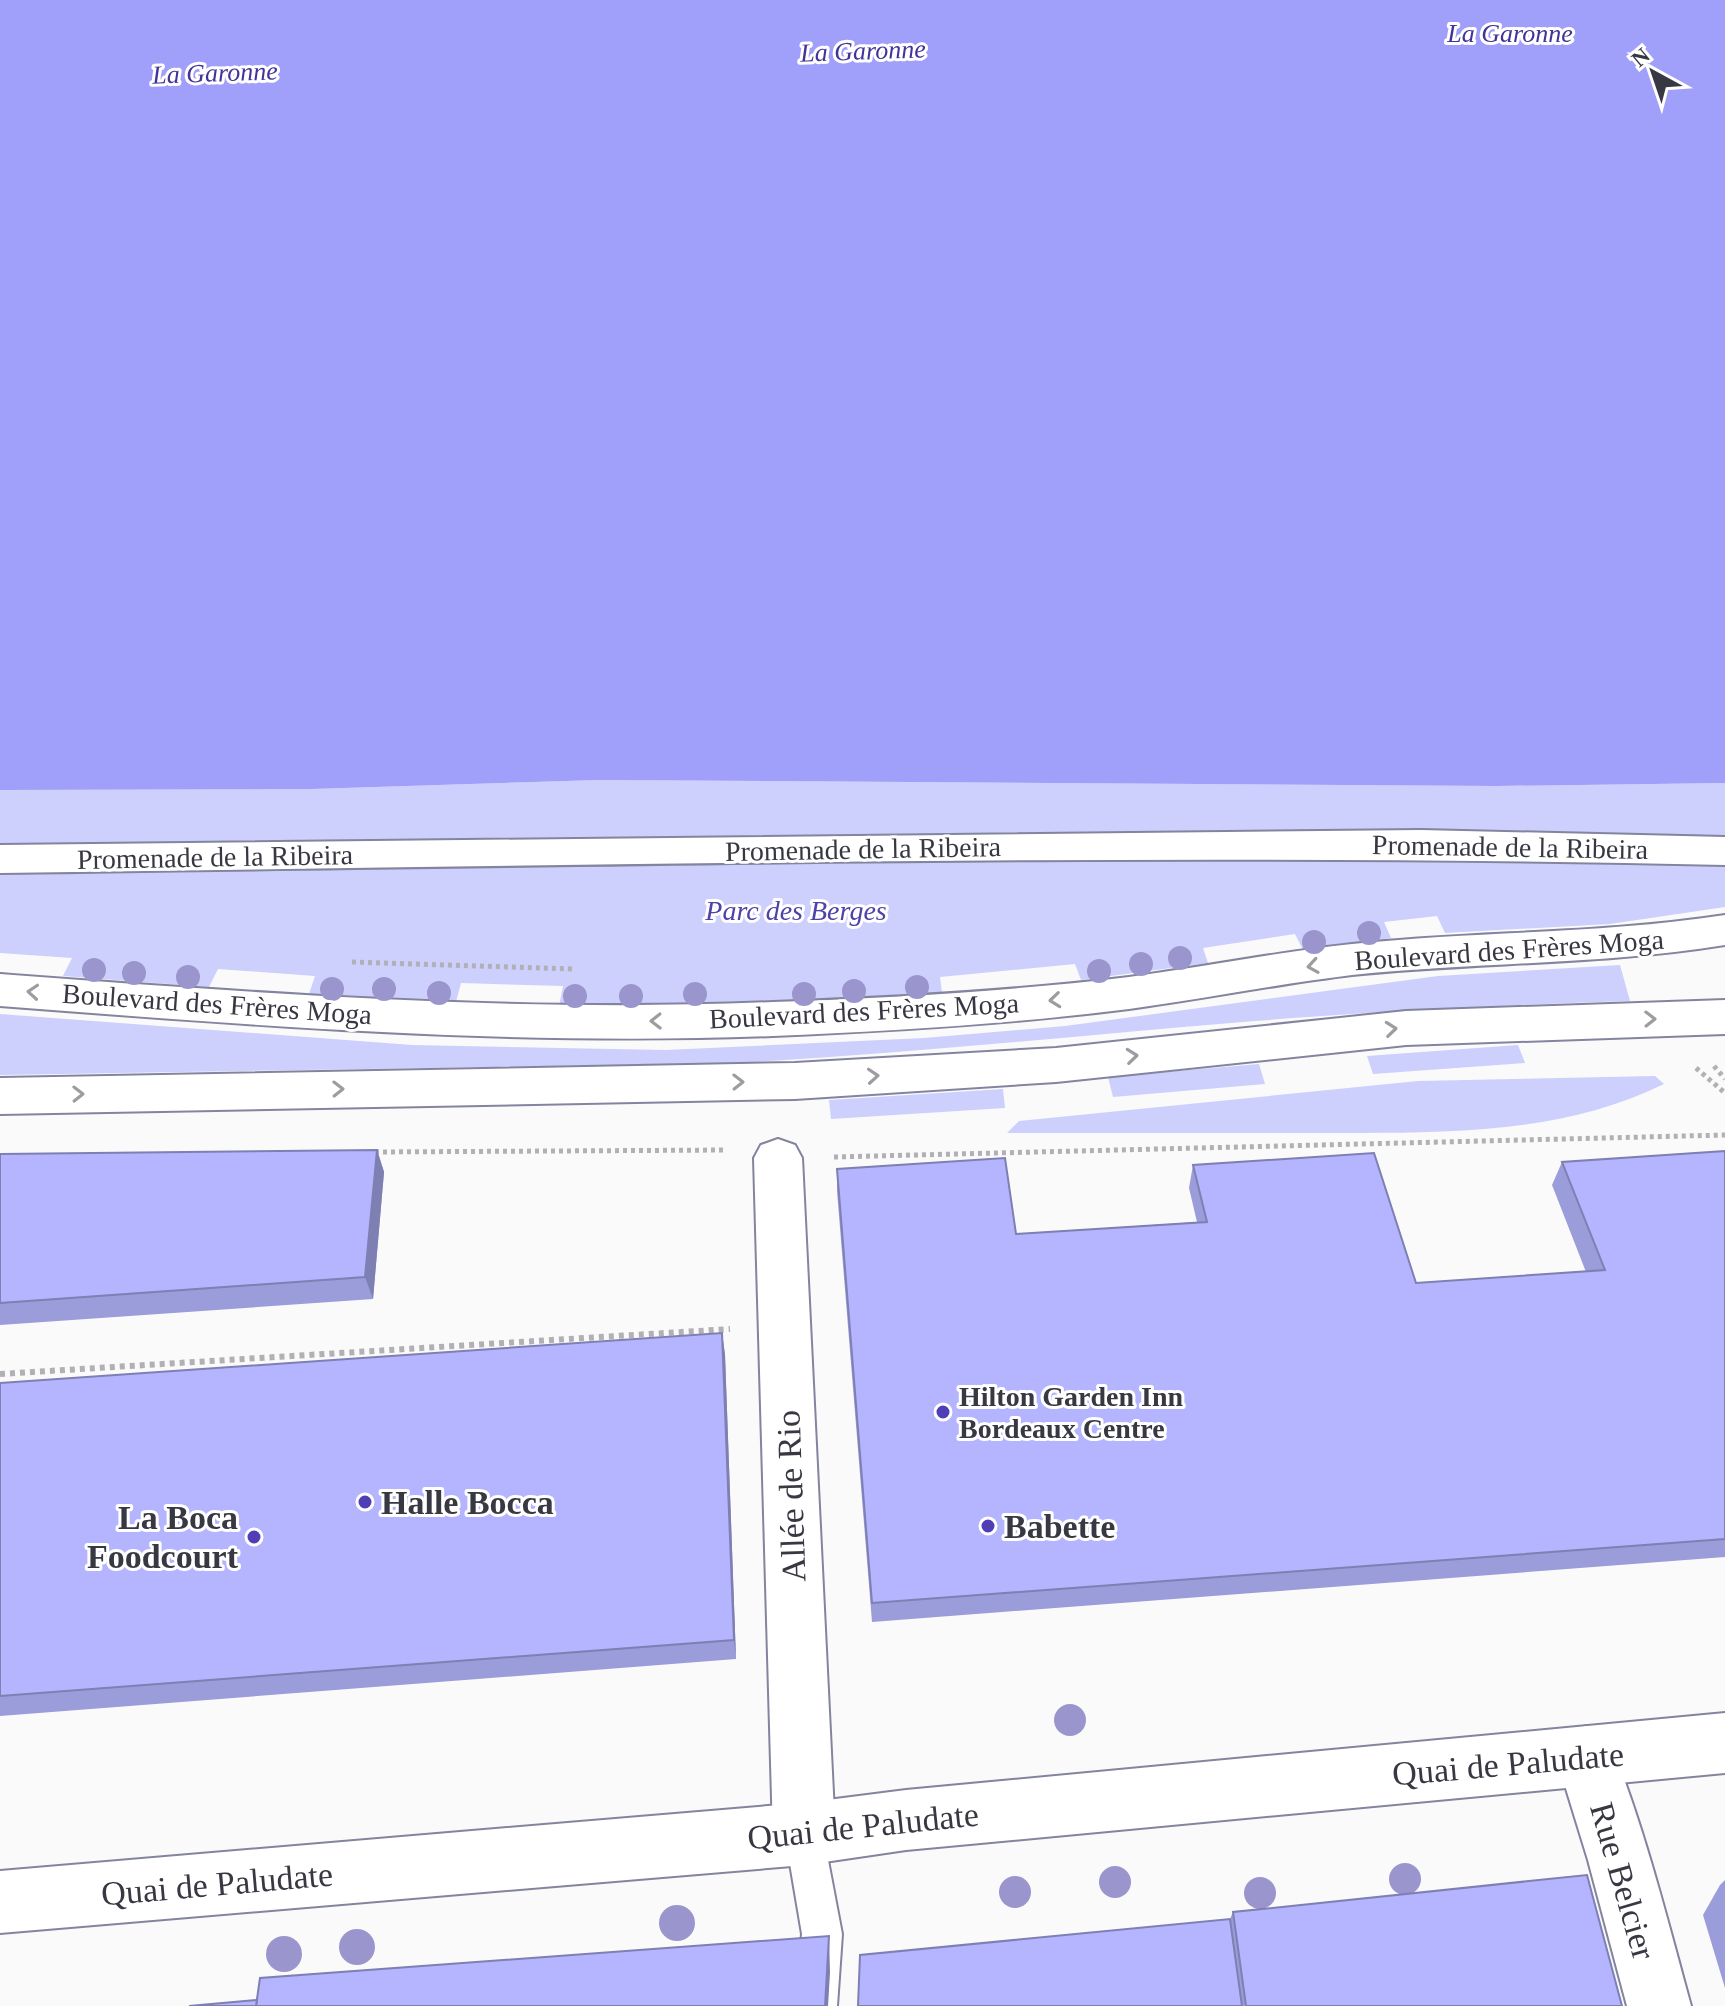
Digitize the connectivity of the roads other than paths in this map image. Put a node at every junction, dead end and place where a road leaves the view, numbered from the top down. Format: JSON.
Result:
{"nodes":[{"id":1,"x":1725,"y":851,"type":"edge"},
{"id":2,"x":0,"y":859,"type":"edge"},
{"id":3,"x":1725,"y":930,"type":"edge"},
{"id":4,"x":0,"y":990,"type":"edge"},
{"id":5,"x":1725,"y":1017,"type":"edge"},
{"id":6,"x":0,"y":1096,"type":"edge"},
{"id":7,"x":778,"y":1158,"type":"road end"},
{"id":8,"x":1725,"y":1743,"type":"edge"},
{"id":9,"x":1586,"y":1756,"type":"junction"},
{"id":10,"x":804,"y":1834,"type":"junction"},
{"id":11,"x":0,"y":1902,"type":"edge"},
{"id":12,"x":816,"y":2006,"type":"edge"},
{"id":13,"x":1659,"y":2006,"type":"edge"}],
"edges":[{"from":1,"to":2,"type":"street","name":"Promenade de la Ribeira"},
{"from":3,"to":4,"type":"street","name":"Boulevard des Frères Moga","one_way":true},
{"from":6,"to":5,"type":"street","one_way":true},
{"from":7,"to":10,"type":"street","name":"Allée de Rio"},
{"from":8,"to":9,"type":"street","name":"Quai de Paludate"},
{"from":9,"to":10,"type":"street","name":"Quai de Paludate"},
{"from":9,"to":13,"type":"street","name":"Rue Belcier"},
{"from":10,"to":11,"type":"street","name":"Quai de Paludate"},
{"from":10,"to":12,"type":"lane"}]}
